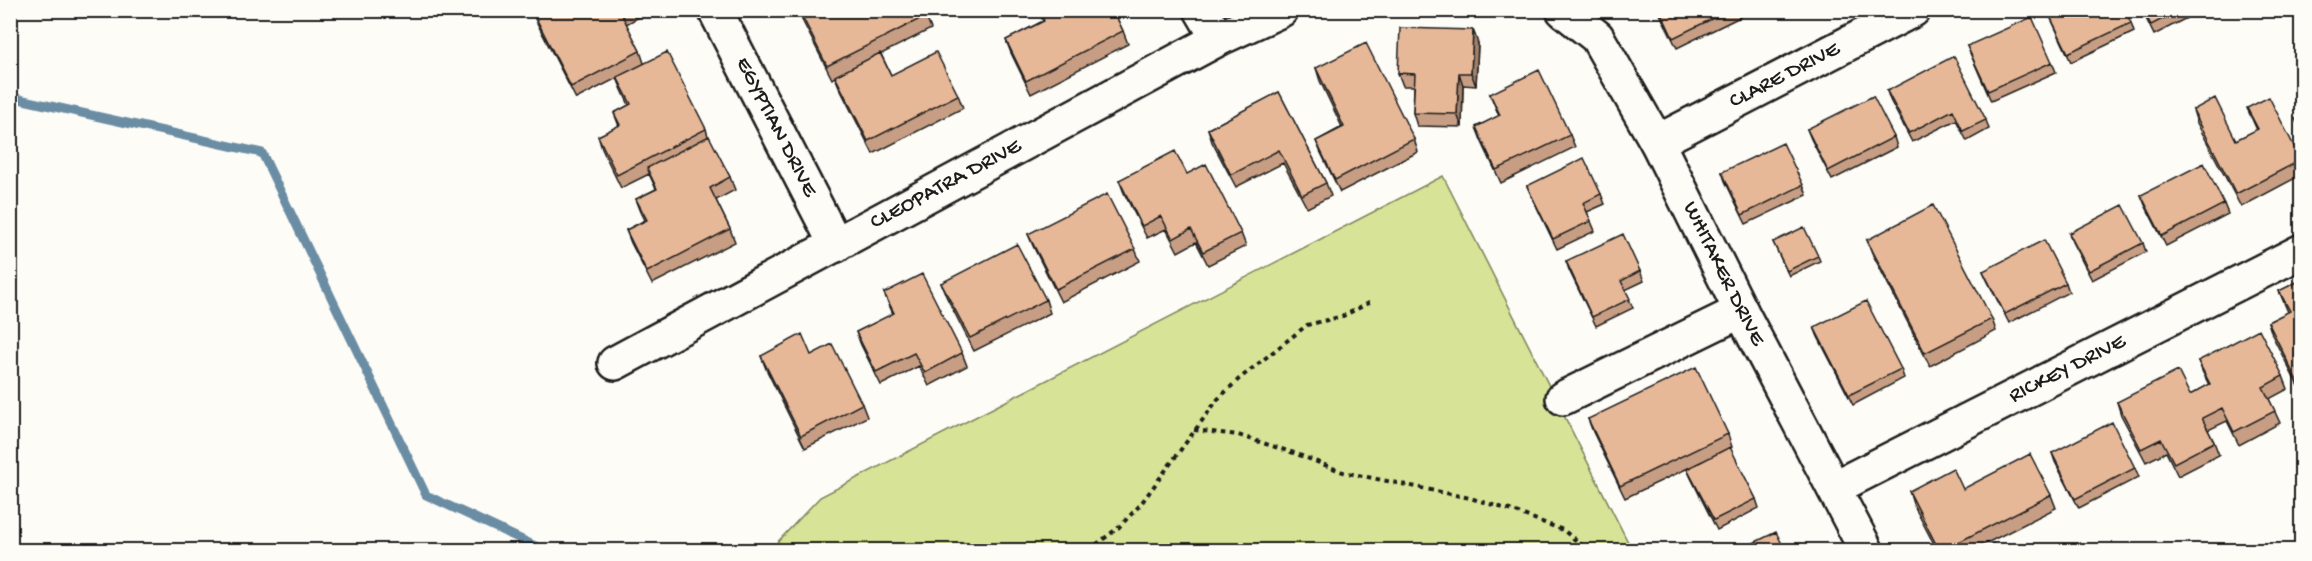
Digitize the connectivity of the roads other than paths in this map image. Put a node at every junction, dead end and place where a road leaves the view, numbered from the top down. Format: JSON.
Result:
{"nodes":[{"id":1,"x":716,"y":10,"type":"edge"},
{"id":2,"x":1201,"y":10,"type":"edge"},
{"id":3,"x":1281,"y":10,"type":"edge"},
{"id":4,"x":1563,"y":10,"type":"edge"},
{"id":5,"x":1912,"y":10,"type":"edge"},
{"id":6,"x":1218,"y":39,"type":"junction"},
{"id":7,"x":1657,"y":142,"type":"junction"},
{"id":8,"x":836,"y":246,"type":"junction"},
{"id":9,"x":2301,"y":250,"type":"edge"},
{"id":10,"x":1741,"y":311,"type":"junction"},
{"id":11,"x":615,"y":363,"type":"dead end"},
{"id":12,"x":1563,"y":398,"type":"dead end"},
{"id":13,"x":1834,"y":488,"type":"junction"},
{"id":14,"x":1866,"y":550,"type":"edge"}],
"edges":[{"from":1,"to":8,"type":"street","name":"EGYPTIAN DRIVE"},
{"from":2,"to":6,"type":"street"},
{"from":3,"to":6,"type":"street","name":"CLEOPATRA DRIVE"},
{"from":4,"to":7,"type":"street","name":"WHITAKER DRIVE"},
{"from":5,"to":7,"type":"street","name":"CLARE DRIVE"},
{"from":6,"to":8,"type":"street","name":"CLEOPATRA DRIVE"},
{"from":7,"to":10,"type":"street","name":"WHITAKER DRIVE"},
{"from":8,"to":11,"type":"street","name":"CLEOPATRA DRIVE"},
{"from":9,"to":13,"type":"street","name":"RICKEY DRIVE"},
{"from":10,"to":12,"type":"street"},
{"from":10,"to":13,"type":"street","name":"WHITAKER DRIVE"},
{"from":13,"to":14,"type":"street","name":"WHITAKER DRIVE"}]}
